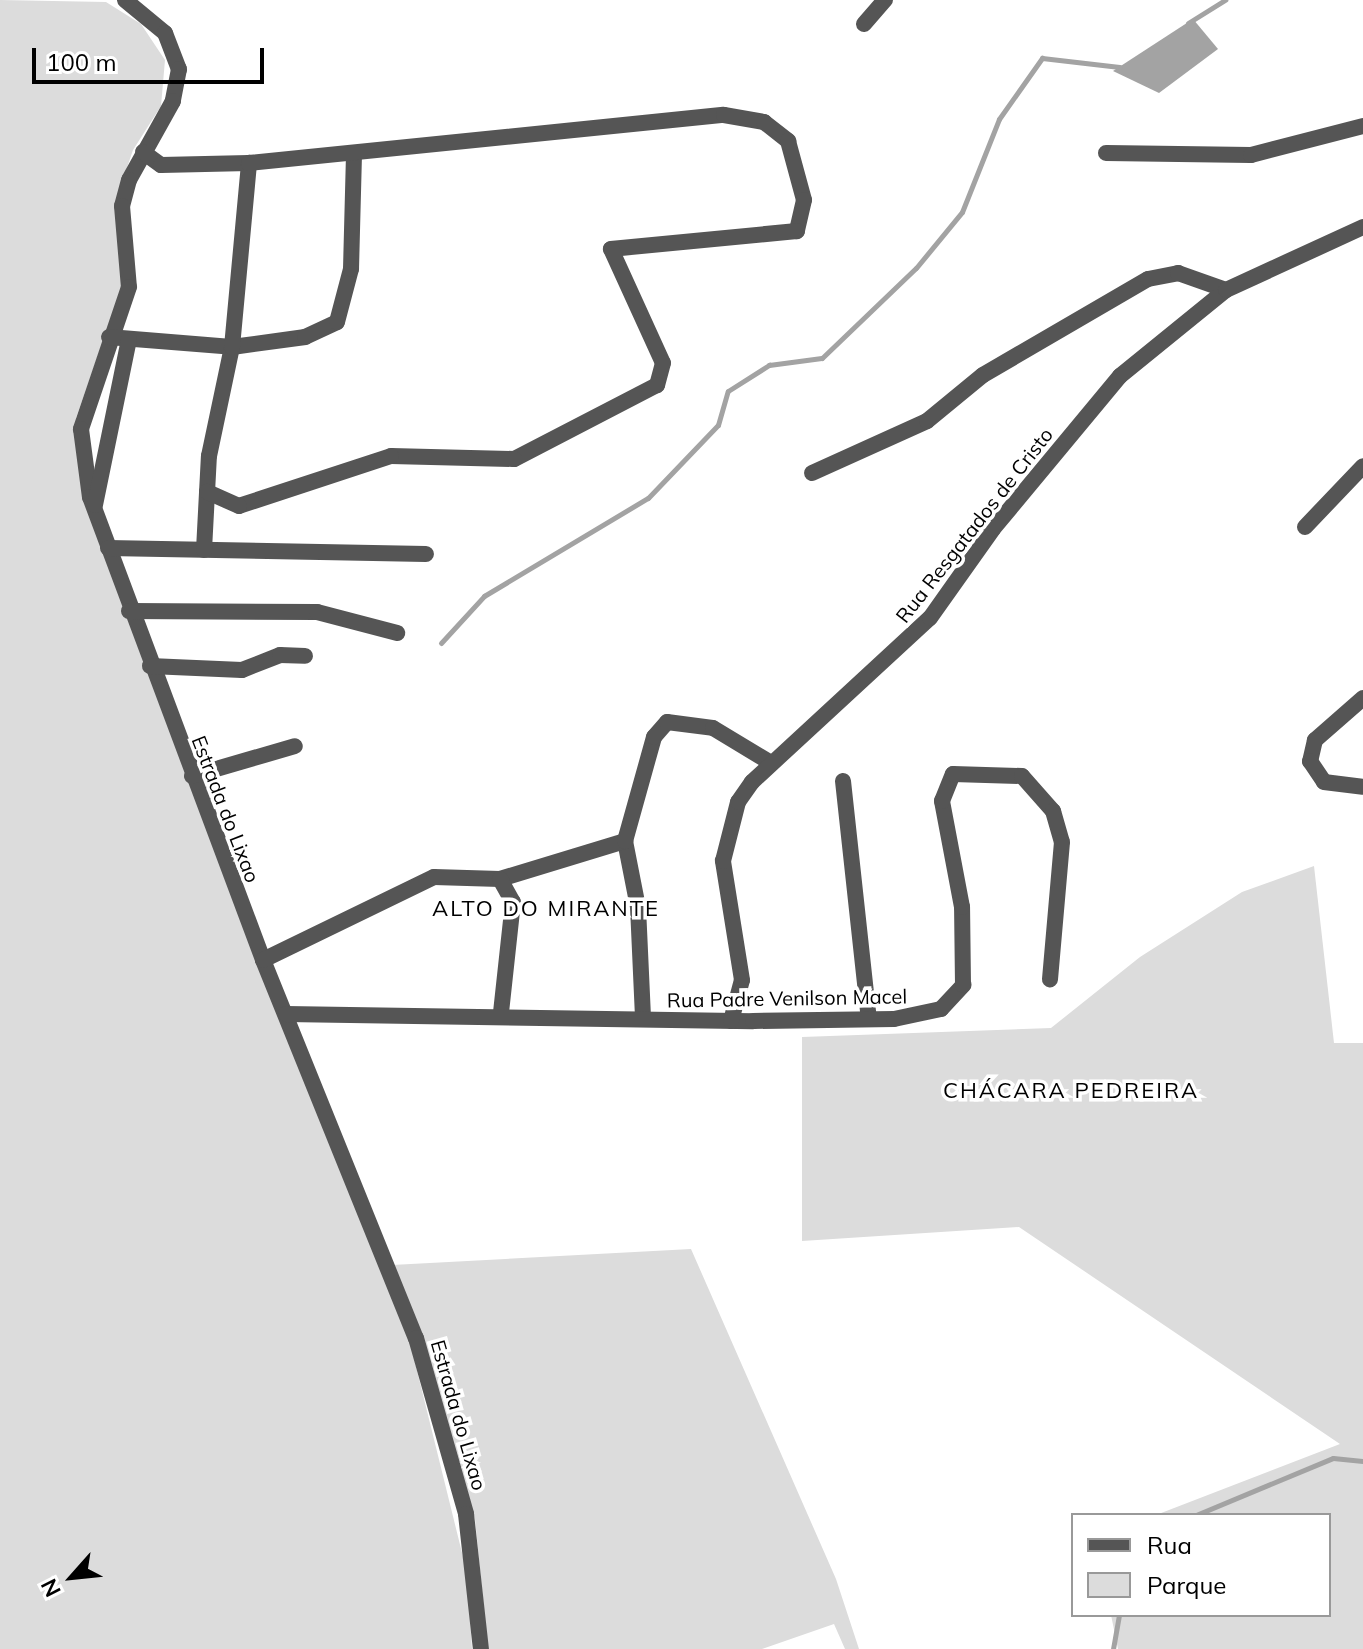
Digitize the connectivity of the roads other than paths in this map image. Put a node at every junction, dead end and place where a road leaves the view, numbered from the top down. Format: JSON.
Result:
{"nodes":[{"id":1,"x":125,"y":0,"type":"edge"},
{"id":2,"x":885,"y":0,"type":"edge"},
{"id":3,"x":864,"y":24,"type":"dead end"},
{"id":4,"x":1363,"y":126,"type":"edge"},
{"id":5,"x":143,"y":152,"type":"junction"},
{"id":6,"x":1106,"y":153,"type":"dead end"},
{"id":7,"x":354,"y":154,"type":"junction"},
{"id":8,"x":249,"y":163,"type":"junction"},
{"id":9,"x":1363,"y":227,"type":"edge"},
{"id":10,"x":1226,"y":290,"type":"junction"},
{"id":11,"x":109,"y":337,"type":"junction"},
{"id":12,"x":129,"y":339,"type":"junction"},
{"id":13,"x":232,"y":347,"type":"junction"},
{"id":14,"x":1363,"y":466,"type":"edge"},
{"id":15,"x":812,"y":473,"type":"dead end"},
{"id":16,"x":207,"y":492,"type":"junction"},
{"id":17,"x":94,"y":510,"type":"junction"},
{"id":18,"x":1305,"y":527,"type":"dead end"},
{"id":19,"x":108,"y":548,"type":"junction"},
{"id":20,"x":204,"y":550,"type":"junction"},
{"id":21,"x":426,"y":554,"type":"dead end"},
{"id":22,"x":129,"y":611,"type":"junction"},
{"id":23,"x":397,"y":633,"type":"dead end"},
{"id":24,"x":305,"y":656,"type":"dead end"},
{"id":25,"x":150,"y":666,"type":"junction"},
{"id":26,"x":1363,"y":698,"type":"edge"},
{"id":27,"x":295,"y":746,"type":"dead end"},
{"id":28,"x":771,"y":763,"type":"junction"},
{"id":29,"x":192,"y":776,"type":"junction"},
{"id":30,"x":843,"y":781,"type":"dead end"},
{"id":31,"x":1363,"y":787,"type":"edge"},
{"id":32,"x":625,"y":841,"type":"junction"},
{"id":33,"x":500,"y":879,"type":"junction"},
{"id":34,"x":263,"y":960,"type":"junction"},
{"id":35,"x":1050,"y":979,"type":"dead end"},
{"id":36,"x":501,"y":1013,"type":"junction"},
{"id":37,"x":286,"y":1014,"type":"junction"},
{"id":38,"x":643,"y":1019,"type":"junction"},
{"id":39,"x":869,"y":1019,"type":"junction"},
{"id":40,"x":731,"y":1021,"type":"junction"},
{"id":41,"x":481,"y":1649,"type":"edge"}],
"edges":[{"from":1,"to":5,"type":"street","name":"Estrada do Lixao"},
{"from":2,"to":3,"type":"street"},
{"from":4,"to":6,"type":"street"},
{"from":5,"to":8,"type":"street"},
{"from":5,"to":11,"type":"street","name":"Estrada do Lixao"},
{"from":7,"to":8,"type":"street"},
{"from":7,"to":13,"type":"street"},
{"from":7,"to":16,"type":"street"},
{"from":8,"to":13,"type":"street"},
{"from":9,"to":10,"type":"street","name":"Rua Resgatados de Cristo"},
{"from":10,"to":15,"type":"street"},
{"from":10,"to":28,"type":"street","name":"Rua Resgatados de Cristo"},
{"from":11,"to":12,"type":"street"},
{"from":11,"to":17,"type":"street","name":"Estrada do Lixao"},
{"from":12,"to":13,"type":"street"},
{"from":12,"to":17,"type":"street"},
{"from":13,"to":16,"type":"street"},
{"from":14,"to":18,"type":"street"},
{"from":16,"to":20,"type":"street"},
{"from":17,"to":19,"type":"street","name":"Estrada do Lixao"},
{"from":19,"to":20,"type":"street"},
{"from":19,"to":22,"type":"street","name":"Estrada do Lixao"},
{"from":20,"to":21,"type":"street"},
{"from":22,"to":23,"type":"street"},
{"from":22,"to":25,"type":"street","name":"Estrada do Lixao"},
{"from":24,"to":25,"type":"street"},
{"from":25,"to":29,"type":"street","name":"Estrada do Lixao"},
{"from":26,"to":31,"type":"street"},
{"from":27,"to":29,"type":"street"},
{"from":28,"to":32,"type":"street"},
{"from":28,"to":40,"type":"street","name":"Rua Resgatados de Cristo"},
{"from":29,"to":34,"type":"street","name":"Estrada do Lixao"},
{"from":30,"to":39,"type":"street"},
{"from":32,"to":33,"type":"street"},
{"from":32,"to":38,"type":"street"},
{"from":33,"to":34,"type":"street"},
{"from":33,"to":36,"type":"street"},
{"from":34,"to":37,"type":"street","name":"Estrada do Lixao"},
{"from":35,"to":39,"type":"street","name":"Rua Padre Venilson Macel"},
{"from":36,"to":37,"type":"street","name":"Rua Padre Venilson Macel"},
{"from":36,"to":38,"type":"street","name":"Rua Padre Venilson Macel"},
{"from":37,"to":41,"type":"street","name":"Estrada do Lixao"},
{"from":38,"to":40,"type":"street","name":"Rua Padre Venilson Macel"},
{"from":39,"to":40,"type":"street","name":"Rua Padre Venilson Macel"}]}
